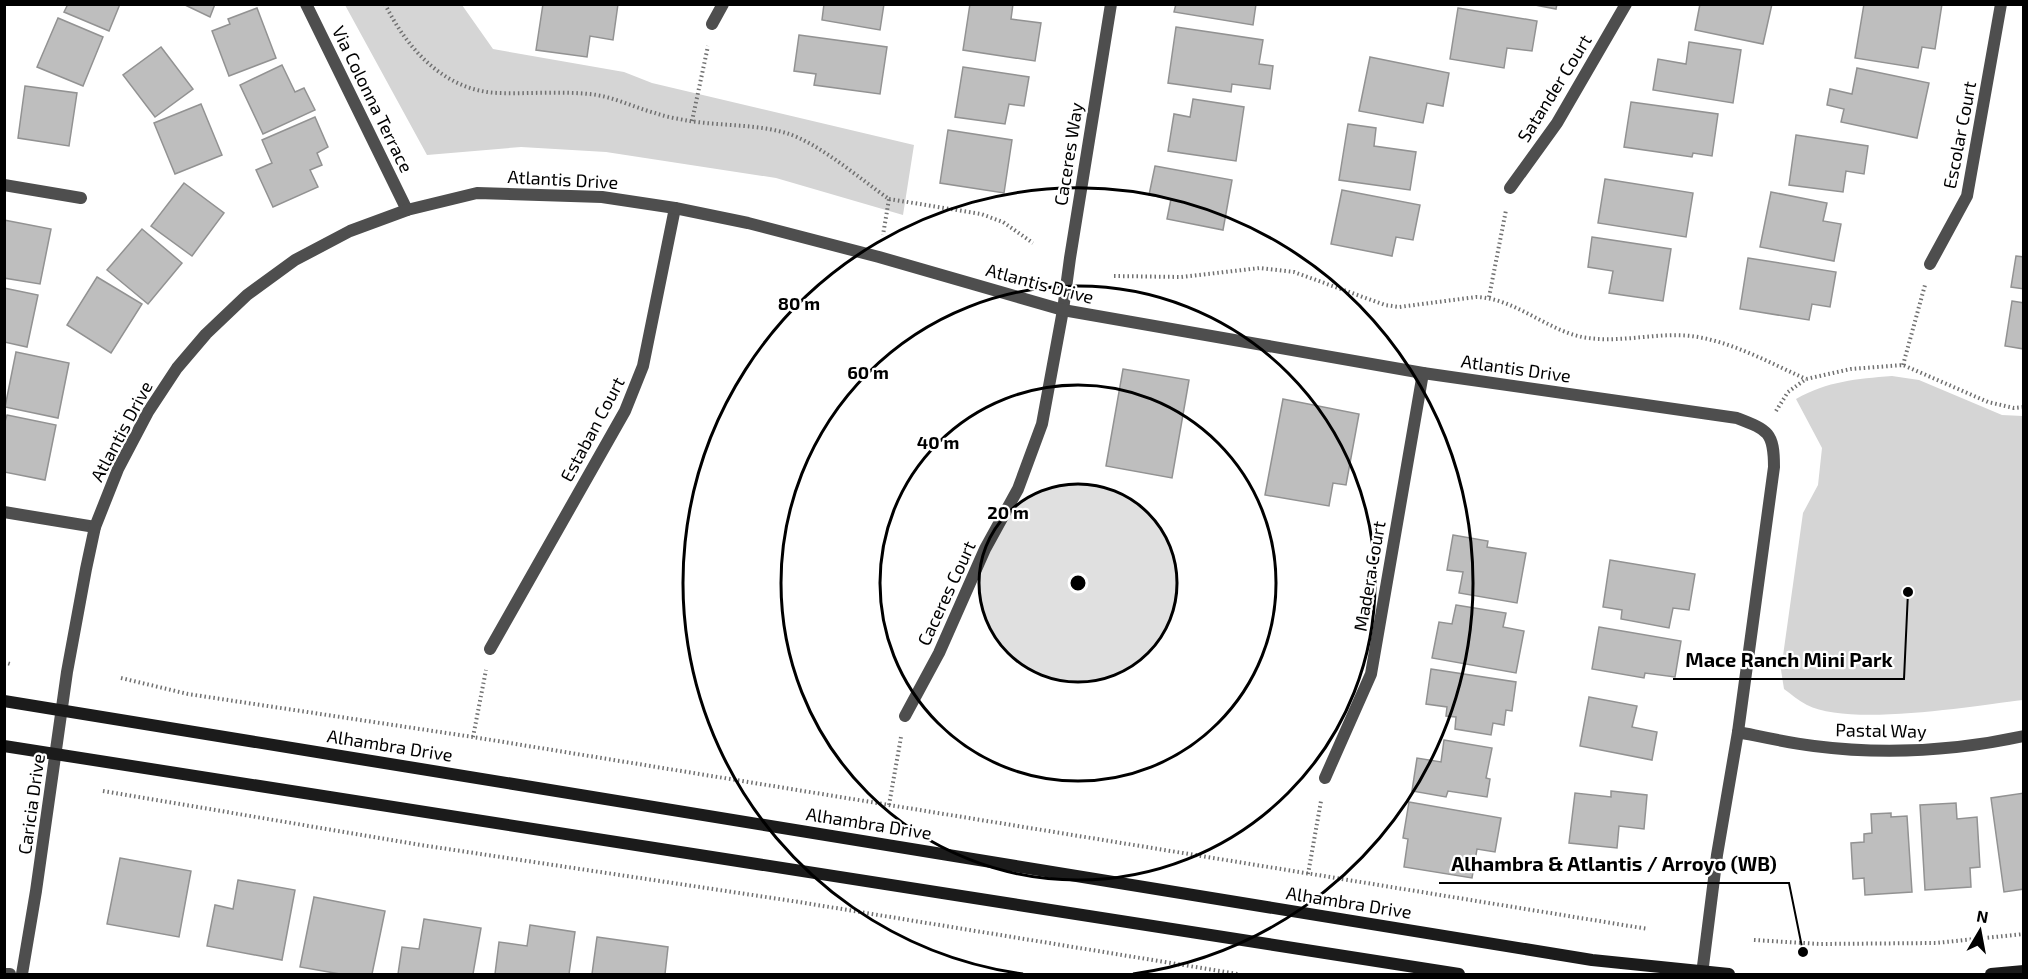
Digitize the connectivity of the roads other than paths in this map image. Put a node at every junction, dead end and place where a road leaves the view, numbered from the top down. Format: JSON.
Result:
{"nodes":[{"id":1,"x":306,"y":4,"type":"edge"},
{"id":2,"x":723,"y":4,"type":"edge"},
{"id":3,"x":1111,"y":4,"type":"edge"},
{"id":4,"x":1626,"y":4,"type":"edge"},
{"id":5,"x":2001,"y":4,"type":"edge"},
{"id":6,"x":712,"y":24,"type":"road end"},
{"id":7,"x":4,"y":185,"type":"edge"},
{"id":8,"x":1510,"y":189,"type":"road end"},
{"id":9,"x":81,"y":198,"type":"dead end"},
{"id":10,"x":675,"y":208,"type":"junction"},
{"id":11,"x":407,"y":210,"type":"junction"},
{"id":12,"x":1930,"y":264,"type":"road end"},
{"id":13,"x":1063,"y":310,"type":"junction"},
{"id":14,"x":1423,"y":373,"type":"junction"},
{"id":15,"x":4,"y":512,"type":"edge"},
{"id":16,"x":95,"y":527,"type":"junction"},
{"id":17,"x":490,"y":649,"type":"road end"},
{"id":18,"x":4,"y":701,"type":"edge"},
{"id":19,"x":62,"y":710,"type":"junction"},
{"id":20,"x":905,"y":716,"type":"road end"},
{"id":21,"x":1738,"y":732,"type":"junction"},
{"id":22,"x":2024,"y":736,"type":"edge"},
{"id":23,"x":4,"y":746,"type":"edge"},
{"id":24,"x":56,"y":754,"type":"junction"},
{"id":25,"x":1325,"y":778,"type":"road end"},
{"id":26,"x":2024,"y":971,"type":"edge"},
{"id":27,"x":1702,"y":973,"type":"edge"},
{"id":28,"x":4,"y":974,"type":"edge"},
{"id":29,"x":10,"y":975,"type":"edge"},
{"id":30,"x":22,"y":975,"type":"edge"},
{"id":31,"x":1459,"y":975,"type":"edge"},
{"id":32,"x":1729,"y":975,"type":"edge"},
{"id":33,"x":1992,"y":975,"type":"edge"}],
"edges":[{"from":1,"to":11,"type":"street","name":"Via Colonna Terrace"},
{"from":2,"to":6,"type":"street"},
{"from":3,"to":13,"type":"street","name":"Caceres Way"},
{"from":4,"to":8,"type":"street","name":"Satander Court"},
{"from":5,"to":12,"type":"street","name":"Escolar Court"},
{"from":7,"to":9,"type":"street"},
{"from":10,"to":11,"type":"street","name":"Atlantis Drive"},
{"from":10,"to":13,"type":"street","name":"Atlantis Drive"},
{"from":10,"to":17,"type":"street","name":"Estaban Court"},
{"from":11,"to":16,"type":"street","name":"Atlantis Drive"},
{"from":13,"to":14,"type":"street","name":"Atlantis Drive"},
{"from":13,"to":20,"type":"street","name":"Caceres Court"},
{"from":14,"to":21,"type":"street","name":"Atlantis Drive"},
{"from":14,"to":25,"type":"street","name":"Madera Court"},
{"from":15,"to":16,"type":"street"},
{"from":16,"to":19,"type":"street","name":"Atlantis Drive"},
{"from":18,"to":19,"type":"main road","name":"Alhambra Drive"},
{"from":19,"to":24,"type":"street","name":"Caricia Drive"},
{"from":19,"to":27,"type":"main road","name":"Alhambra Drive"},
{"from":21,"to":22,"type":"street","name":"Pastal Way"},
{"from":21,"to":27,"type":"street"},
{"from":23,"to":24,"type":"main road"},
{"from":24,"to":30,"type":"street","name":"Caricia Drive"},
{"from":24,"to":31,"type":"main road"},
{"from":26,"to":33,"type":"main road"},
{"from":27,"to":32,"type":"main road","name":"Alhambra Drive"},
{"from":28,"to":29,"type":"street"}]}
